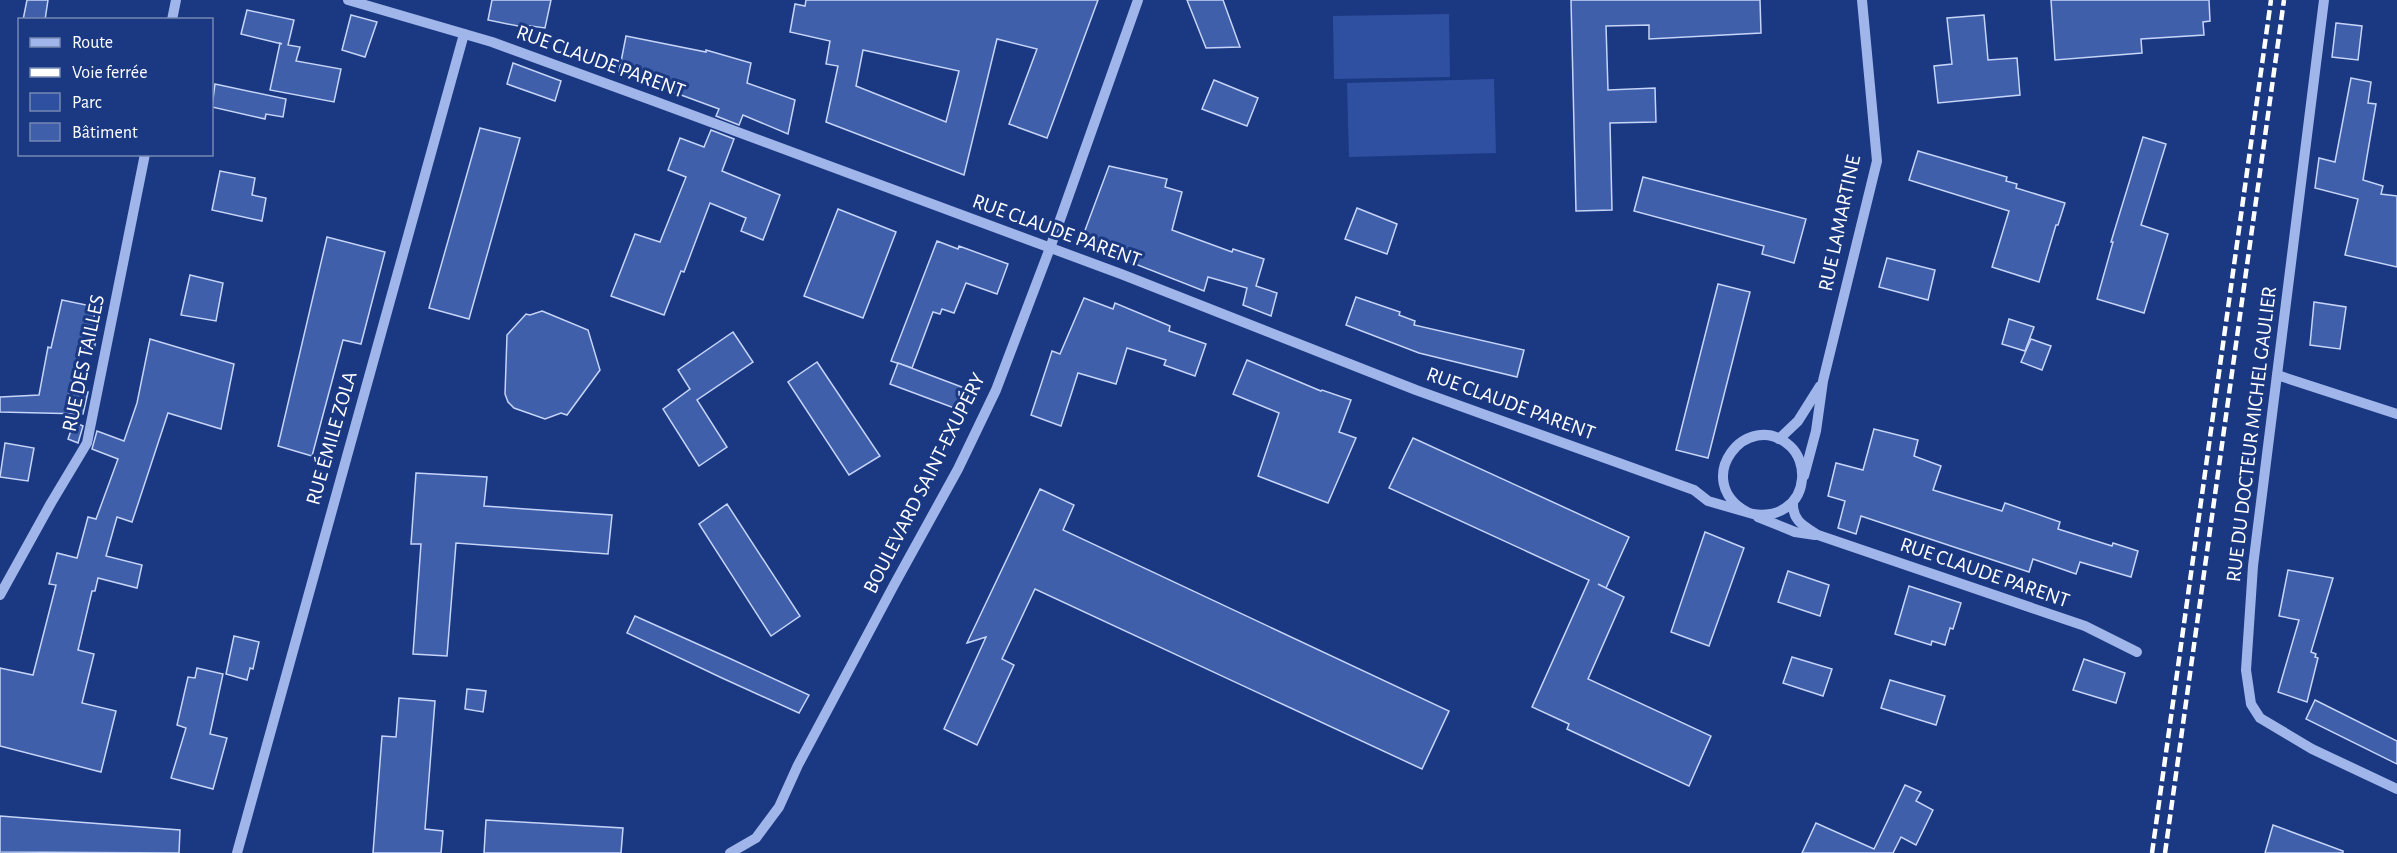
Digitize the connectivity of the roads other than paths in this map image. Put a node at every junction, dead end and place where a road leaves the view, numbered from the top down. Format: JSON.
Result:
{"nodes":[{"id":1,"x":176,"y":0,"type":"edge"},
{"id":2,"x":348,"y":0,"type":"edge"},
{"id":3,"x":1138,"y":0,"type":"edge"},
{"id":4,"x":1862,"y":0,"type":"edge"},
{"id":5,"x":2324,"y":0,"type":"edge"},
{"id":6,"x":172,"y":18,"type":"edge"},
{"id":7,"x":464,"y":34,"type":"junction"},
{"id":8,"x":145,"y":156,"type":"edge"},
{"id":9,"x":1050,"y":248,"type":"junction"},
{"id":10,"x":2277,"y":375,"type":"junction"},
{"id":11,"x":1823,"y":381,"type":"junction"},
{"id":12,"x":2397,"y":414,"type":"edge"},
{"id":13,"x":1779,"y":439,"type":"junction"},
{"id":14,"x":1802,"y":482,"type":"junction"},
{"id":15,"x":1793,"y":502,"type":"junction"},
{"id":16,"x":1750,"y":513,"type":"junction"},
{"id":17,"x":1818,"y":535,"type":"junction"},
{"id":18,"x":0,"y":595,"type":"edge"},
{"id":19,"x":2137,"y":652,"type":"dead end"},
{"id":20,"x":2397,"y":789,"type":"edge"},
{"id":21,"x":237,"y":853,"type":"edge"},
{"id":22,"x":730,"y":853,"type":"edge"}],
"edges":[{"from":1,"to":6,"type":"street"},
{"from":2,"to":7,"type":"street","name":"RUE CLAUDE PARENT"},
{"from":3,"to":9,"type":"street","name":"BOULEVARD SAINT-EXUPÉRY"},
{"from":4,"to":11,"type":"street","name":"RUE LAMARTINE"},
{"from":5,"to":10,"type":"street","name":"RUE DU DOCTEUR MICHEL GAULIER"},
{"from":7,"to":9,"type":"street","name":"RUE CLAUDE PARENT"},
{"from":7,"to":21,"type":"street","name":"RUE ÉMILE ZOLA"},
{"from":8,"to":18,"type":"street","name":"RUE DES TAILLES"},
{"from":9,"to":16,"type":"street","name":"RUE CLAUDE PARENT"},
{"from":9,"to":22,"type":"street","name":"BOULEVARD SAINT-EXUPÉRY"},
{"from":10,"to":12,"type":"street"},
{"from":10,"to":20,"type":"street","name":"RUE DU DOCTEUR MICHEL GAULIER"},
{"from":11,"to":13,"type":"street","name":"RUE LAMARTINE"},
{"from":11,"to":14,"type":"street","name":"RUE LAMARTINE"},
{"from":13,"to":14,"type":"street"},
{"from":13,"to":16,"type":"street"},
{"from":14,"to":15,"type":"street"},
{"from":15,"to":16,"type":"street"},
{"from":15,"to":17,"type":"street","name":"RUE CLAUDE PARENT"},
{"from":16,"to":17,"type":"street","name":"RUE CLAUDE PARENT"},
{"from":17,"to":19,"type":"street","name":"RUE CLAUDE PARENT"}]}
